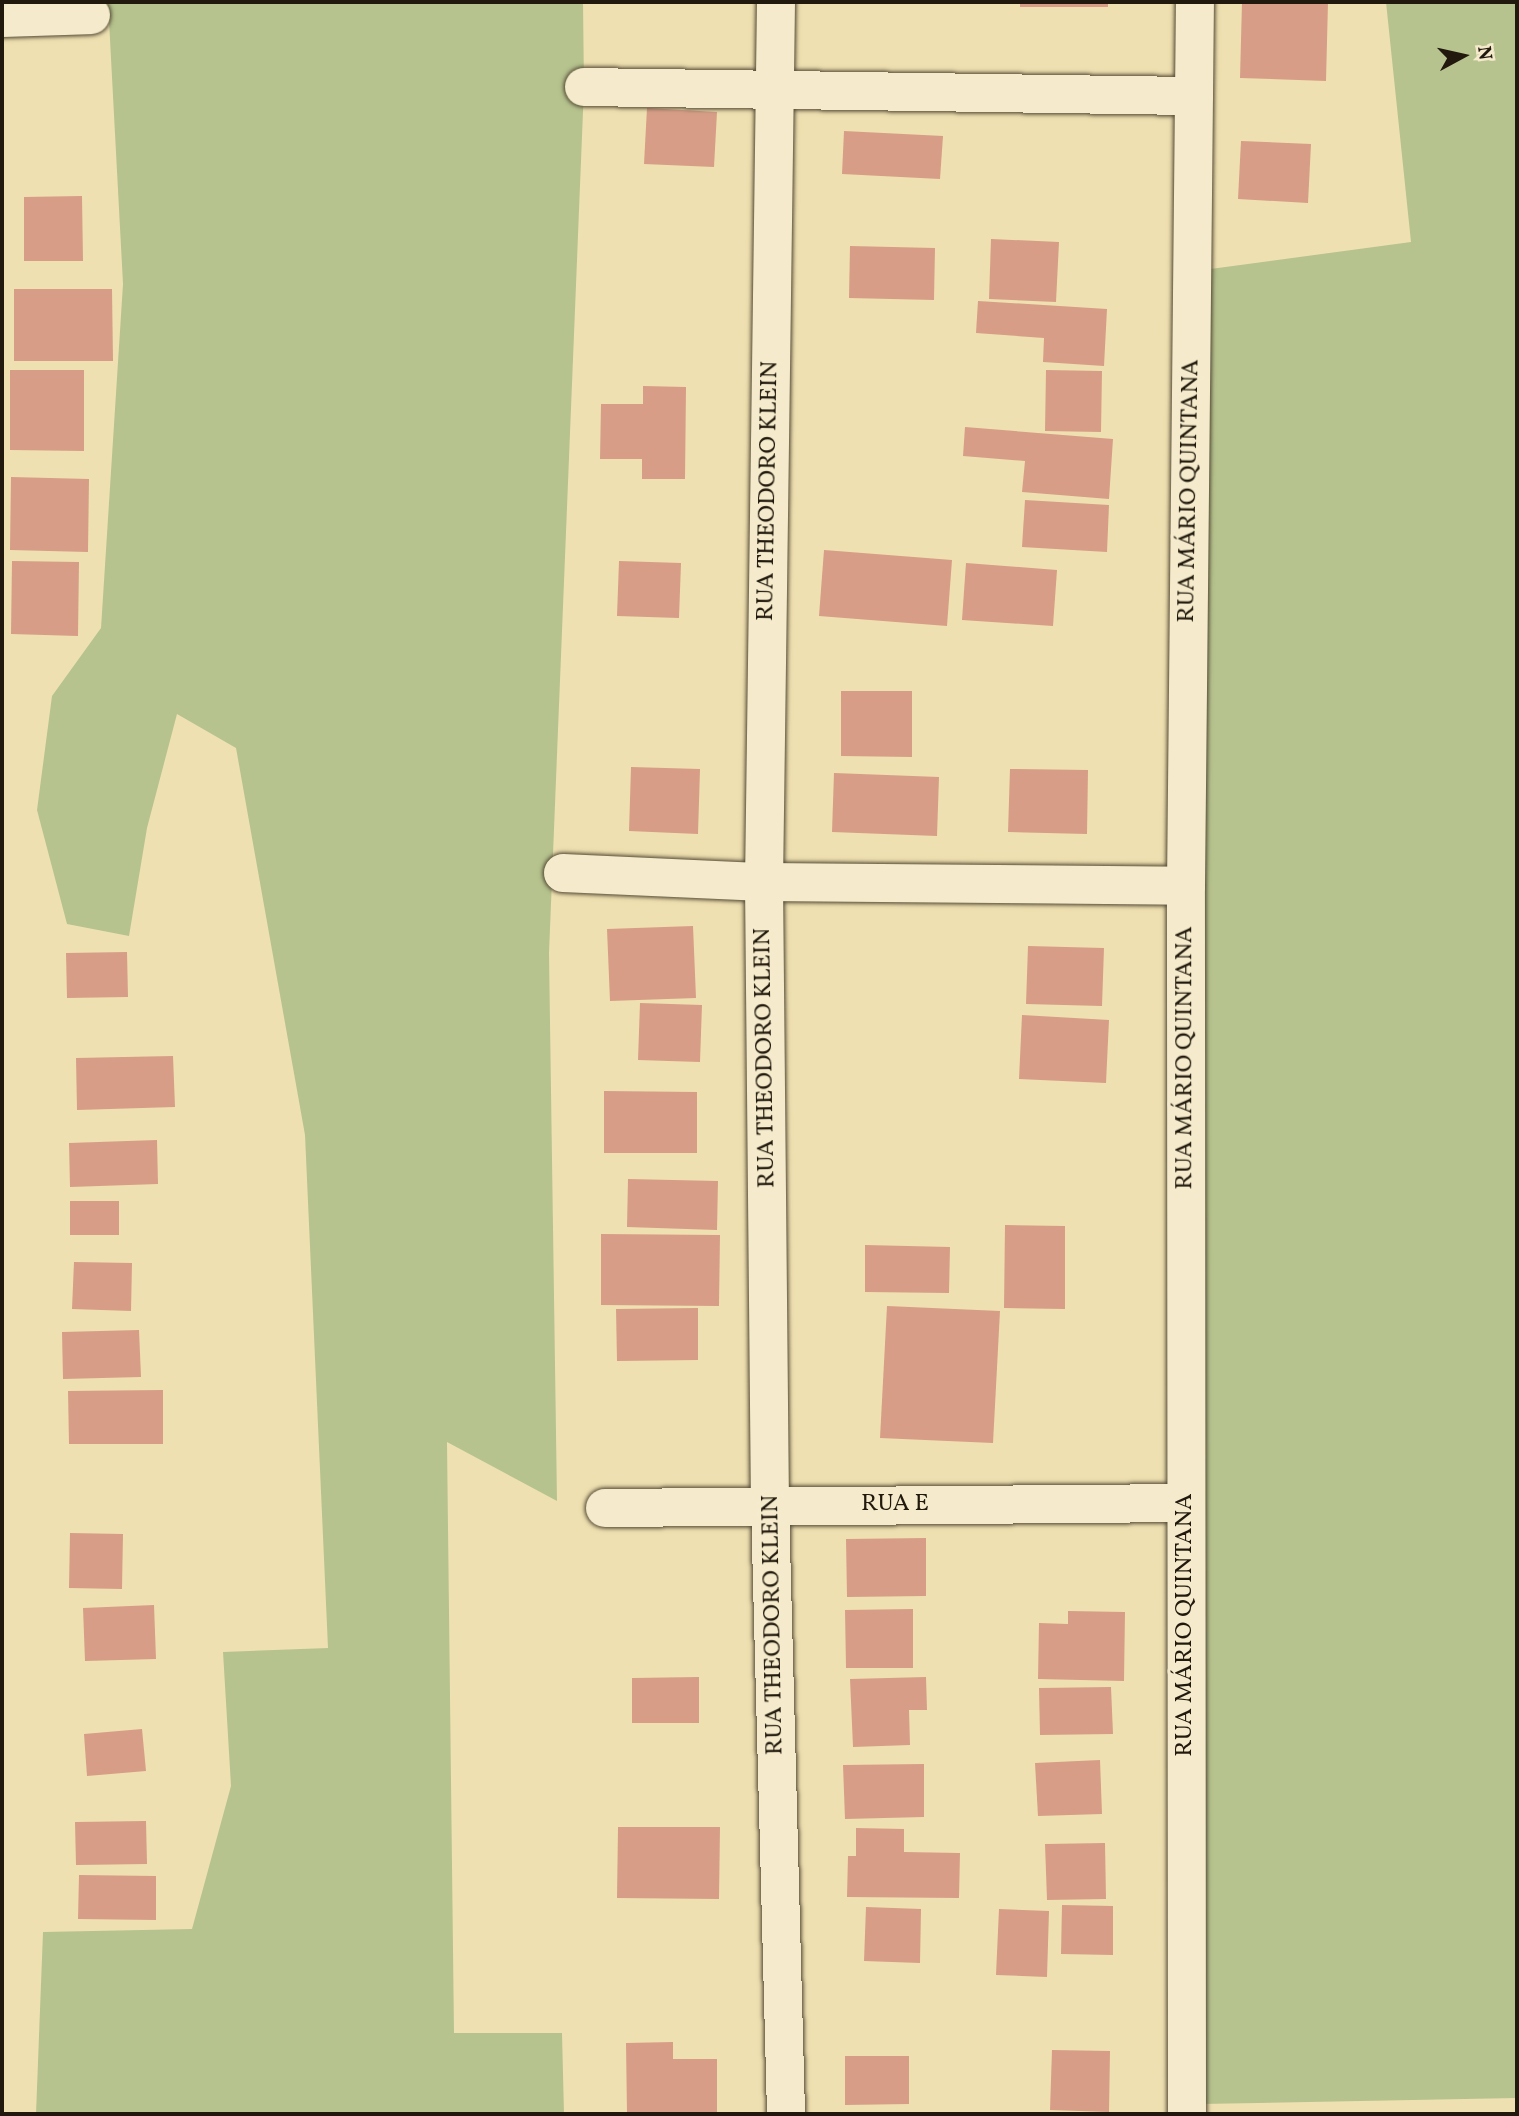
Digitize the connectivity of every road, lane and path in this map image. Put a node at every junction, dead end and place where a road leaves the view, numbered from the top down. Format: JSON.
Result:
{"nodes":[{"id":1,"x":776,"y":2,"type":"edge"},
{"id":2,"x":1195,"y":2,"type":"edge"},
{"id":3,"x":91,"y":15,"type":"dead end"},
{"id":4,"x":2,"y":18,"type":"edge"},
{"id":5,"x":584,"y":87,"type":"dead end"},
{"id":6,"x":775,"y":88,"type":"junction"},
{"id":7,"x":1194,"y":96,"type":"junction"},
{"id":8,"x":562,"y":873,"type":"dead end"},
{"id":9,"x":764,"y":882,"type":"junction"},
{"id":10,"x":1186,"y":886,"type":"junction"},
{"id":11,"x":1185,"y":1503,"type":"junction"},
{"id":12,"x":771,"y":1506,"type":"junction"},
{"id":13,"x":605,"y":1508,"type":"dead end"},
{"id":14,"x":786,"y":2114,"type":"edge"},
{"id":15,"x":1187,"y":2114,"type":"edge"}],
"edges":[{"from":1,"to":6,"type":"street","name":"RUA THEODORO KLEIN"},
{"from":2,"to":7,"type":"street","name":"RUA MÁRIO QUINTANA"},
{"from":3,"to":4,"type":"street"},
{"from":5,"to":6,"type":"street"},
{"from":6,"to":7,"type":"street"},
{"from":6,"to":9,"type":"street","name":"RUA THEODORO KLEIN"},
{"from":7,"to":10,"type":"street","name":"RUA MÁRIO QUINTANA"},
{"from":8,"to":9,"type":"street"},
{"from":9,"to":10,"type":"street"},
{"from":9,"to":12,"type":"street","name":"RUA THEODORO KLEIN"},
{"from":10,"to":11,"type":"street","name":"RUA MÁRIO QUINTANA"},
{"from":11,"to":12,"type":"street","name":"RUA E"},
{"from":11,"to":15,"type":"street","name":"RUA MÁRIO QUINTANA"},
{"from":12,"to":13,"type":"street","name":"RUA E"},
{"from":12,"to":14,"type":"street","name":"RUA THEODORO KLEIN"}]}
